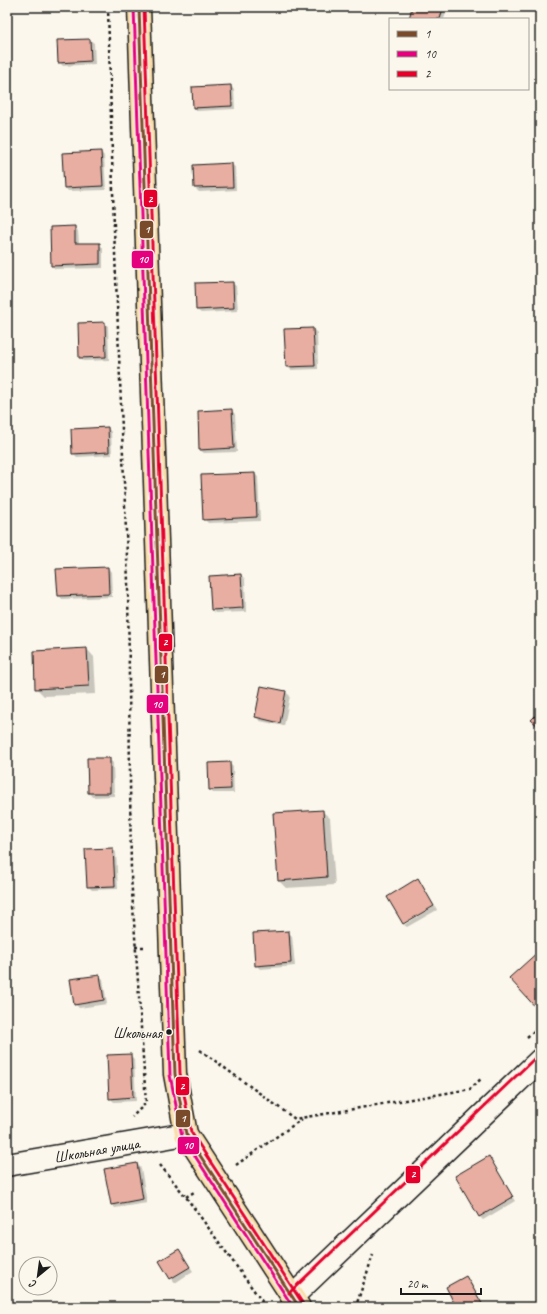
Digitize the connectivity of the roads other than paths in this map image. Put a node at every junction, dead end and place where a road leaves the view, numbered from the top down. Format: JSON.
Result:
{"nodes":[{"id":1,"x":139,"y":7,"type":"edge"},
{"id":2,"x":540,"y":1060,"type":"edge"},
{"id":3,"x":186,"y":1134,"type":"junction"},
{"id":4,"x":7,"y":1165,"type":"edge"},
{"id":5,"x":296,"y":1302,"type":"edge"}],
"edges":[{"from":1,"to":3,"type":"main road"},
{"from":2,"to":5,"type":"street"},
{"from":3,"to":4,"type":"street","name":"Школьная улица"},
{"from":3,"to":5,"type":"main road"}]}
